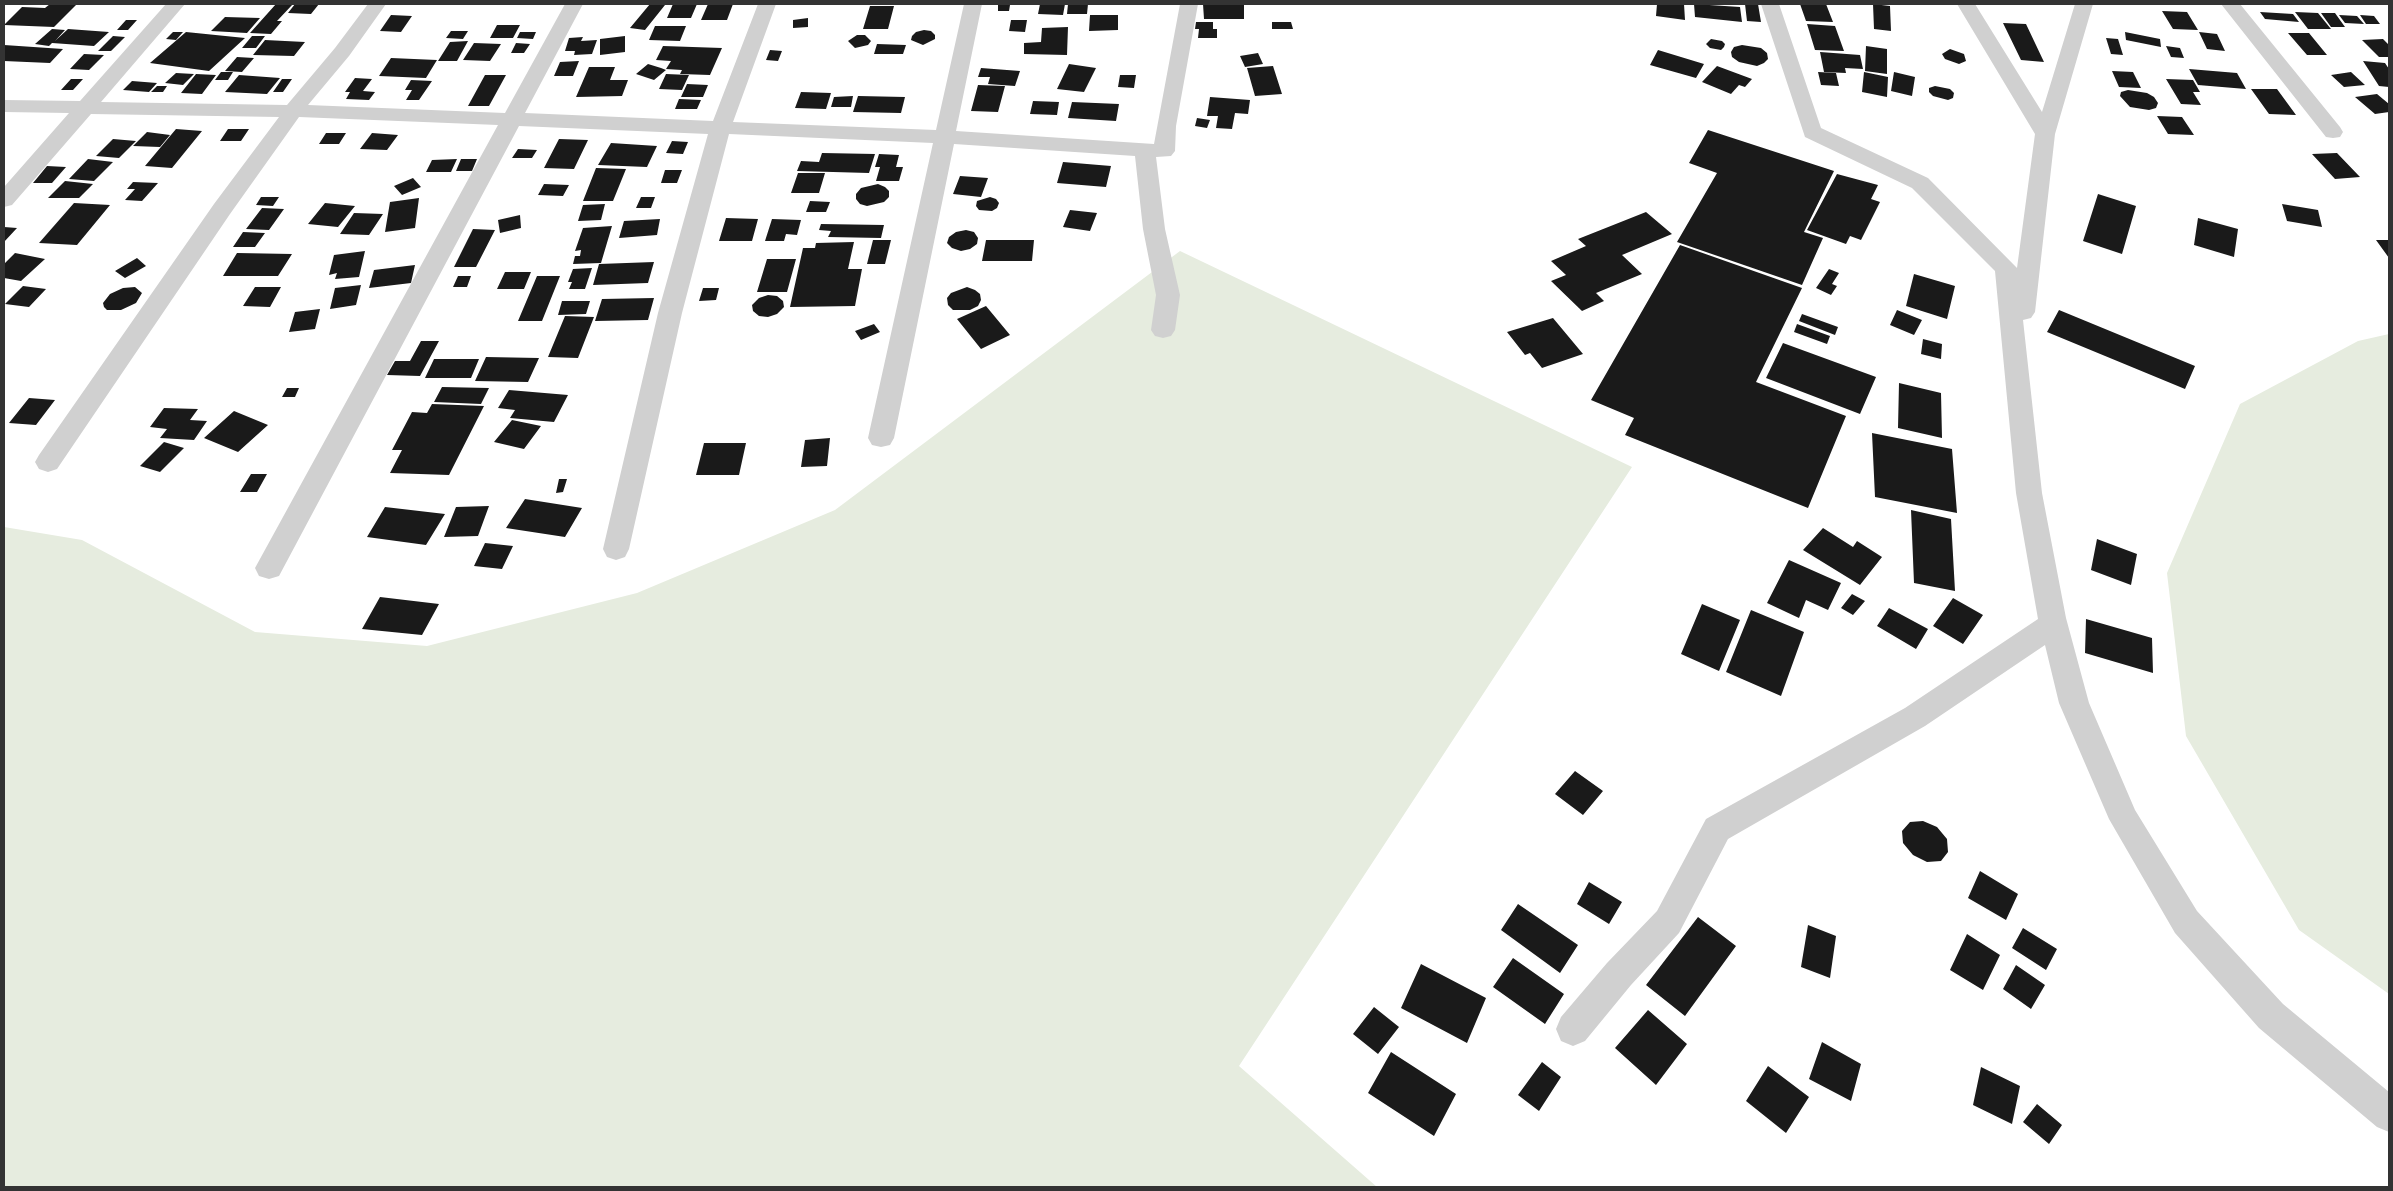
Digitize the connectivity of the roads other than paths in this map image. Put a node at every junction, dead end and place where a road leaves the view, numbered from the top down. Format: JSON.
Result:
{"nodes":[{"id":1,"x":176,"y":4,"type":"edge"},
{"id":2,"x":377,"y":4,"type":"edge"},
{"id":3,"x":574,"y":4,"type":"edge"},
{"id":4,"x":767,"y":4,"type":"edge"},
{"id":5,"x":973,"y":4,"type":"edge"},
{"id":6,"x":1188,"y":4,"type":"edge"},
{"id":7,"x":1770,"y":4,"type":"edge"},
{"id":8,"x":1966,"y":4,"type":"edge"},
{"id":9,"x":2084,"y":4,"type":"edge"},
{"id":10,"x":2230,"y":4,"type":"edge"},
{"id":11,"x":4,"y":106,"type":"edge"},
{"id":12,"x":86,"y":106,"type":"junction"},
{"id":13,"x":292,"y":111,"type":"junction"},
{"id":14,"x":510,"y":119,"type":"junction"},
{"id":15,"x":720,"y":129,"type":"junction"},
{"id":16,"x":2333,"y":132,"type":"dead end"},
{"id":17,"x":2045,"y":134,"type":"junction"},
{"id":18,"x":944,"y":137,"type":"junction"},
{"id":19,"x":1145,"y":150,"type":"junction"},
{"id":20,"x":4,"y":200,"type":"edge"},
{"id":21,"x":1163,"y":330,"type":"dead end"},
{"id":22,"x":881,"y":438,"type":"dead end"},
{"id":23,"x":48,"y":462,"type":"dead end"},
{"id":24,"x":616,"y":549,"type":"dead end"},
{"id":25,"x":269,"y":568,"type":"dead end"},
{"id":26,"x":2053,"y":624,"type":"junction"},
{"id":27,"x":1573,"y":1029,"type":"dead end"},
{"id":28,"x":2389,"y":1115,"type":"edge"}],
"edges":[{"from":1,"to":12,"type":"street"},
{"from":2,"to":13,"type":"street"},
{"from":3,"to":14,"type":"street"},
{"from":4,"to":15,"type":"street"},
{"from":5,"to":18,"type":"street"},
{"from":6,"to":19,"type":"street"},
{"from":7,"to":26,"type":"street"},
{"from":8,"to":17,"type":"street"},
{"from":9,"to":17,"type":"street"},
{"from":10,"to":16,"type":"street"},
{"from":11,"to":12,"type":"street"},
{"from":12,"to":13,"type":"street"},
{"from":12,"to":20,"type":"street"},
{"from":13,"to":14,"type":"street"},
{"from":13,"to":23,"type":"street"},
{"from":14,"to":15,"type":"street"},
{"from":14,"to":25,"type":"street"},
{"from":15,"to":18,"type":"street"},
{"from":15,"to":24,"type":"street"},
{"from":17,"to":26,"type":"street"},
{"from":18,"to":19,"type":"street"},
{"from":18,"to":22,"type":"street"},
{"from":19,"to":21,"type":"street"},
{"from":26,"to":27,"type":"street"},
{"from":26,"to":28,"type":"street"}]}
